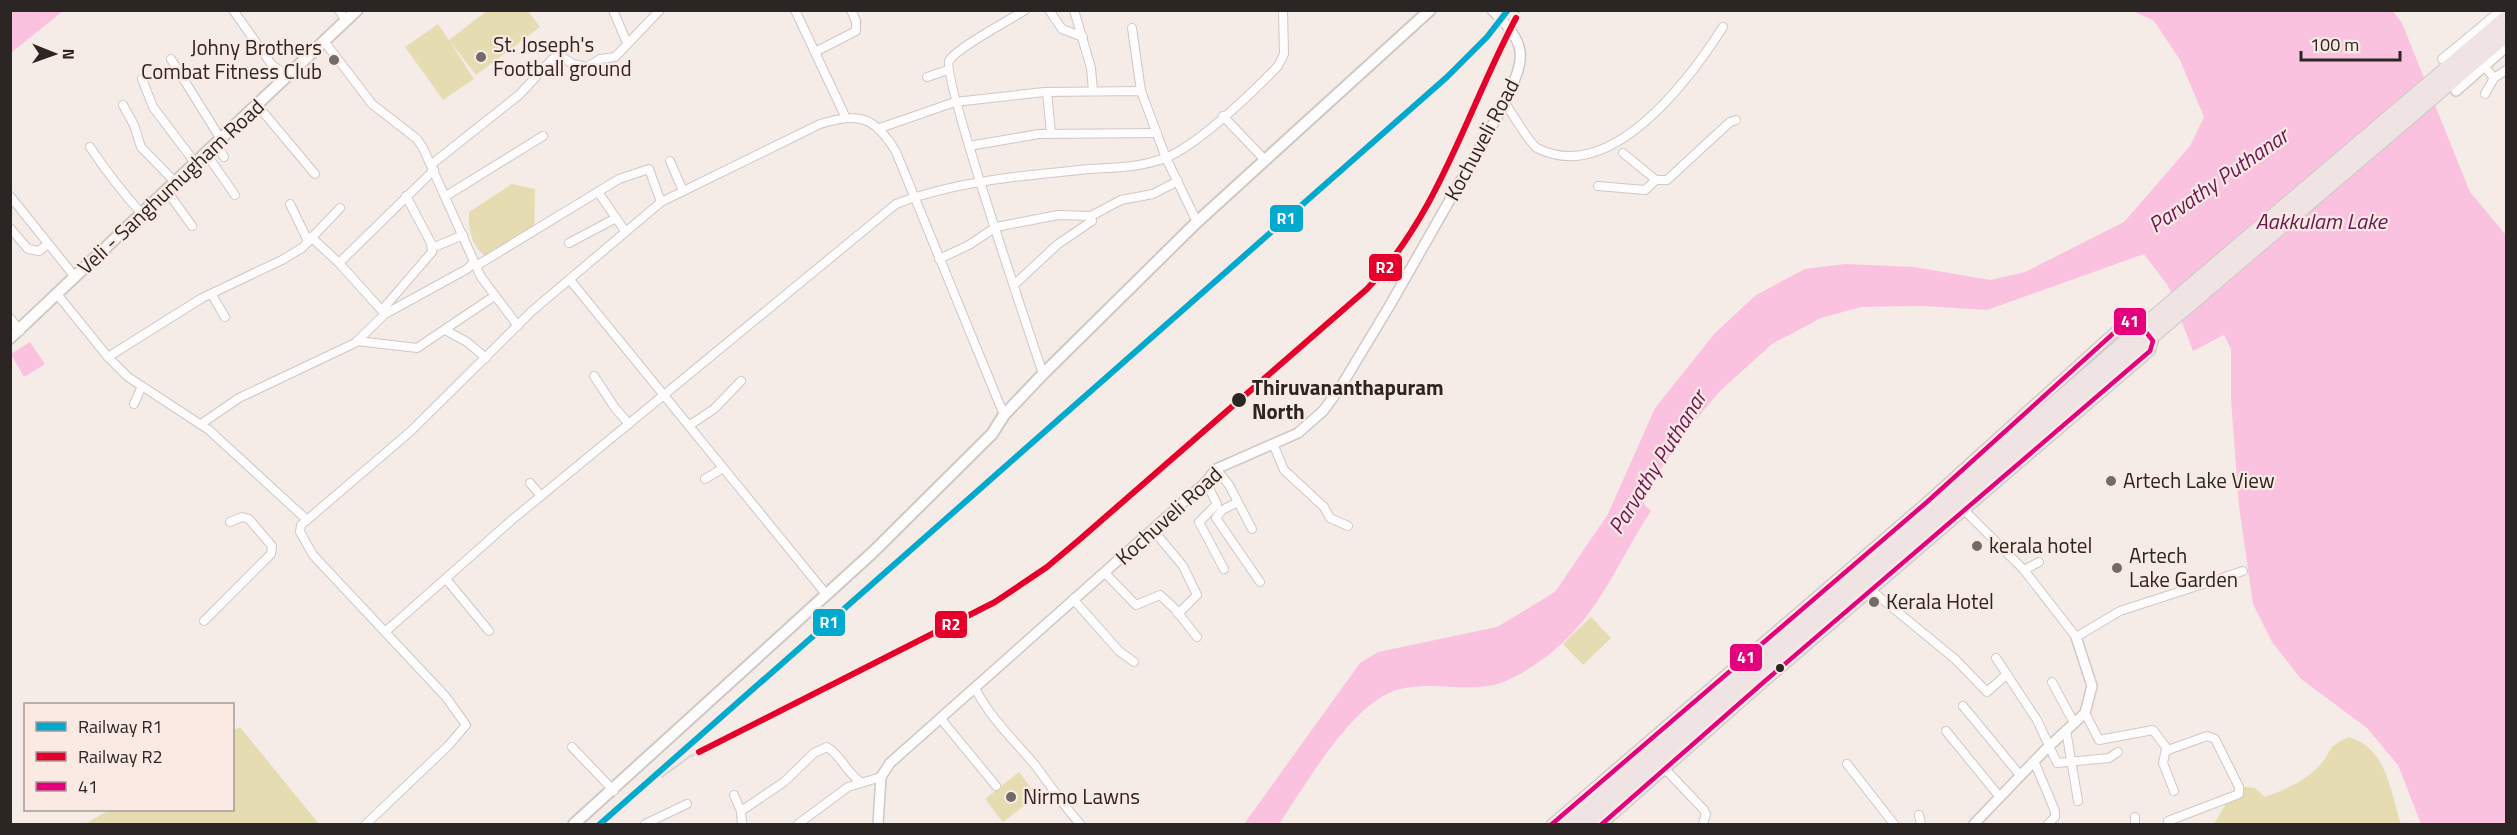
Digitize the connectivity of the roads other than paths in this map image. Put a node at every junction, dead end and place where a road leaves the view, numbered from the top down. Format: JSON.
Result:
{"nodes":[{"id":1,"x":233,"y":10,"type":"edge"},
{"id":2,"x":339,"y":10,"type":"edge"},
{"id":3,"x":357,"y":10,"type":"edge"},
{"id":4,"x":613,"y":10,"type":"edge"},
{"id":5,"x":660,"y":10,"type":"edge"},
{"id":6,"x":795,"y":10,"type":"edge"},
{"id":7,"x":851,"y":10,"type":"edge"},
{"id":8,"x":1025,"y":10,"type":"edge"},
{"id":9,"x":1049,"y":10,"type":"edge"},
{"id":10,"x":1074,"y":10,"type":"edge"},
{"id":11,"x":1283,"y":10,"type":"edge"},
{"id":12,"x":1430,"y":10,"type":"edge"},
{"id":13,"x":1492,"y":10,"type":"edge"},
{"id":14,"x":2501,"y":10,"type":"edge"},
{"id":15,"x":2506,"y":18,"type":"edge"},
{"id":16,"x":346,"y":21,"type":"junction"},
{"id":17,"x":1723,"y":27,"type":"dead end"},
{"id":18,"x":1132,"y":28,"type":"dead end"},
{"id":19,"x":2506,"y":35,"type":"edge"},
{"id":20,"x":1083,"y":37,"type":"junction"},
{"id":21,"x":324,"y":41,"type":"junction"},
{"id":22,"x":627,"y":43,"type":"junction"},
{"id":23,"x":2506,"y":47,"type":"edge"},
{"id":24,"x":815,"y":52,"type":"junction"},
{"id":25,"x":171,"y":59,"type":"dead end"},
{"id":26,"x":2442,"y":59,"type":"dead end"},
{"id":27,"x":2484,"y":66,"type":"junction"},
{"id":28,"x":948,"y":70,"type":"junction"},
{"id":29,"x":2506,"y":70,"type":"edge"},
{"id":30,"x":288,"y":76,"type":"junction"},
{"id":31,"x":927,"y":77,"type":"dead end"},
{"id":32,"x":2494,"y":78,"type":"junction"},
{"id":33,"x":142,"y":79,"type":"dead end"},
{"id":34,"x":2444,"y":86,"type":"junction"},
{"id":35,"x":1093,"y":91,"type":"junction"},
{"id":36,"x":1141,"y":91,"type":"junction"},
{"id":37,"x":1047,"y":92,"type":"junction"},
{"id":38,"x":2484,"y":94,"type":"dead end"},
{"id":39,"x":956,"y":102,"type":"junction"},
{"id":40,"x":1505,"y":103,"type":"junction"},
{"id":41,"x":123,"y":105,"type":"dead end"},
{"id":42,"x":258,"y":106,"type":"junction"},
{"id":43,"x":844,"y":116,"type":"junction"},
{"id":44,"x":1223,"y":116,"type":"junction"},
{"id":45,"x":1736,"y":120,"type":"dead end"},
{"id":46,"x":880,"y":128,"type":"junction"},
{"id":47,"x":1051,"y":133,"type":"junction"},
{"id":48,"x":1157,"y":134,"type":"junction"},
{"id":49,"x":543,"y":136,"type":"dead end"},
{"id":50,"x":219,"y":143,"type":"junction"},
{"id":51,"x":969,"y":146,"type":"junction"},
{"id":52,"x":90,"y":147,"type":"dead end"},
{"id":53,"x":1623,"y":153,"type":"dead end"},
{"id":54,"x":207,"y":155,"type":"junction"},
{"id":55,"x":224,"y":157,"type":"dead end"},
{"id":56,"x":1166,"y":158,"type":"junction"},
{"id":57,"x":1264,"y":159,"type":"junction"},
{"id":58,"x":670,"y":161,"type":"dead end"},
{"id":59,"x":196,"y":164,"type":"junction"},
{"id":60,"x":433,"y":167,"type":"junction"},
{"id":61,"x":315,"y":174,"type":"dead end"},
{"id":62,"x":1656,"y":180,"type":"junction"},
{"id":63,"x":1178,"y":181,"type":"junction"},
{"id":64,"x":981,"y":183,"type":"junction"},
{"id":65,"x":1598,"y":186,"type":"dead end"},
{"id":66,"x":171,"y":187,"type":"junction"},
{"id":67,"x":683,"y":191,"type":"junction"},
{"id":68,"x":598,"y":192,"type":"junction"},
{"id":69,"x":235,"y":195,"type":"dead end"},
{"id":70,"x":10,"y":196,"type":"edge"},
{"id":71,"x":406,"y":196,"type":"junction"},
{"id":72,"x":446,"y":196,"type":"junction"},
{"id":73,"x":914,"y":197,"type":"junction"},
{"id":74,"x":661,"y":202,"type":"junction"},
{"id":75,"x":290,"y":204,"type":"dead end"},
{"id":76,"x":340,"y":208,"type":"dead end"},
{"id":77,"x":142,"y":214,"type":"junction"},
{"id":78,"x":1091,"y":216,"type":"junction"},
{"id":79,"x":616,"y":218,"type":"junction"},
{"id":80,"x":1197,"y":222,"type":"junction"},
{"id":81,"x":192,"y":226,"type":"dead end"},
{"id":82,"x":996,"y":227,"type":"junction"},
{"id":83,"x":10,"y":228,"type":"edge"},
{"id":84,"x":625,"y":231,"type":"junction"},
{"id":85,"x":462,"y":235,"type":"junction"},
{"id":86,"x":310,"y":239,"type":"junction"},
{"id":87,"x":569,"y":243,"type":"dead end"},
{"id":88,"x":48,"y":244,"type":"junction"},
{"id":89,"x":432,"y":248,"type":"junction"},
{"id":90,"x":939,"y":259,"type":"junction"},
{"id":91,"x":339,"y":263,"type":"junction"},
{"id":92,"x":475,"y":264,"type":"junction"},
{"id":93,"x":75,"y":277,"type":"junction"},
{"id":94,"x":570,"y":280,"type":"junction"},
{"id":95,"x":1015,"y":284,"type":"junction"},
{"id":96,"x":57,"y":294,"type":"junction"},
{"id":97,"x":212,"y":295,"type":"junction"},
{"id":98,"x":493,"y":297,"type":"junction"},
{"id":99,"x":384,"y":312,"type":"junction"},
{"id":100,"x":225,"y":317,"type":"dead end"},
{"id":101,"x":10,"y":318,"type":"edge"},
{"id":102,"x":518,"y":326,"type":"junction"},
{"id":103,"x":2150,"y":329,"type":"junction"},
{"id":104,"x":445,"y":330,"type":"junction"},
{"id":105,"x":20,"y":331,"type":"junction"},
{"id":106,"x":10,"y":338,"type":"edge"},
{"id":107,"x":357,"y":341,"type":"junction"},
{"id":108,"x":108,"y":357,"type":"junction"},
{"id":109,"x":486,"y":358,"type":"junction"},
{"id":110,"x":1043,"y":374,"type":"junction"},
{"id":111,"x":594,"y":376,"type":"dead end"},
{"id":112,"x":741,"y":381,"type":"dead end"},
{"id":113,"x":141,"y":388,"type":"junction"},
{"id":114,"x":664,"y":396,"type":"junction"},
{"id":115,"x":134,"y":404,"type":"dead end"},
{"id":116,"x":1004,"y":415,"type":"junction"},
{"id":117,"x":201,"y":424,"type":"junction"},
{"id":118,"x":629,"y":424,"type":"junction"},
{"id":119,"x":690,"y":425,"type":"junction"},
{"id":120,"x":1274,"y":446,"type":"junction"},
{"id":121,"x":723,"y":468,"type":"junction"},
{"id":122,"x":1216,"y":469,"type":"junction"},
{"id":123,"x":1972,"y":474,"type":"junction"},
{"id":124,"x":1952,"y":477,"type":"junction"},
{"id":125,"x":705,"y":479,"type":"dead end"},
{"id":126,"x":1206,"y":482,"type":"junction"},
{"id":127,"x":530,"y":483,"type":"dead end"},
{"id":128,"x":542,"y":496,"type":"junction"},
{"id":129,"x":1236,"y":503,"type":"junction"},
{"id":130,"x":1964,"y":510,"type":"junction"},
{"id":131,"x":307,"y":520,"type":"junction"},
{"id":132,"x":230,"y":522,"type":"dead end"},
{"id":133,"x":1348,"y":526,"type":"dead end"},
{"id":134,"x":1153,"y":530,"type":"junction"},
{"id":135,"x":1252,"y":530,"type":"dead end"},
{"id":136,"x":2039,"y":562,"type":"dead end"},
{"id":137,"x":1224,"y":569,"type":"dead end"},
{"id":138,"x":2024,"y":570,"type":"junction"},
{"id":139,"x":2243,"y":571,"type":"dead end"},
{"id":140,"x":1105,"y":573,"type":"junction"},
{"id":141,"x":446,"y":579,"type":"junction"},
{"id":142,"x":1260,"y":582,"type":"dead end"},
{"id":143,"x":1871,"y":590,"type":"junction"},
{"id":144,"x":826,"y":594,"type":"junction"},
{"id":145,"x":1073,"y":599,"type":"junction"},
{"id":146,"x":1178,"y":614,"type":"junction"},
{"id":147,"x":204,"y":621,"type":"dead end"},
{"id":148,"x":489,"y":630,"type":"dead end"},
{"id":149,"x":386,"y":632,"type":"junction"},
{"id":150,"x":1197,"y":637,"type":"dead end"},
{"id":151,"x":2076,"y":637,"type":"junction"},
{"id":152,"x":1996,"y":658,"type":"dead end"},
{"id":153,"x":1134,"y":662,"type":"dead end"},
{"id":154,"x":2007,"y":674,"type":"junction"},
{"id":155,"x":2052,"y":682,"type":"dead end"},
{"id":156,"x":975,"y":688,"type":"junction"},
{"id":157,"x":1964,"y":706,"type":"dead end"},
{"id":158,"x":2085,"y":713,"type":"junction"},
{"id":159,"x":941,"y":718,"type":"junction"},
{"id":160,"x":2070,"y":727,"type":"junction"},
{"id":161,"x":1946,"y":731,"type":"dead end"},
{"id":162,"x":2049,"y":746,"type":"junction"},
{"id":163,"x":572,"y":747,"type":"dead end"},
{"id":164,"x":2166,"y":749,"type":"junction"},
{"id":165,"x":2118,"y":753,"type":"dead end"},
{"id":166,"x":2034,"y":761,"type":"junction"},
{"id":167,"x":2071,"y":762,"type":"junction"},
{"id":168,"x":1847,"y":764,"type":"dead end"},
{"id":169,"x":1666,"y":770,"type":"junction"},
{"id":170,"x":2020,"y":775,"type":"junction"},
{"id":171,"x":881,"y":777,"type":"junction"},
{"id":172,"x":1628,"y":780,"type":"junction"},
{"id":173,"x":861,"y":782,"type":"junction"},
{"id":174,"x":996,"y":786,"type":"dead end"},
{"id":175,"x":614,"y":791,"type":"junction"},
{"id":176,"x":2174,"y":791,"type":"dead end"},
{"id":177,"x":734,"y":795,"type":"dead end"},
{"id":178,"x":1999,"y":796,"type":"junction"},
{"id":179,"x":2078,"y":801,"type":"dead end"},
{"id":180,"x":687,"y":804,"type":"dead end"},
{"id":181,"x":741,"y":811,"type":"junction"},
{"id":182,"x":1919,"y":815,"type":"dead end"},
{"id":183,"x":2168,"y":821,"type":"dead end"},
{"id":184,"x":366,"y":825,"type":"edge"},
{"id":185,"x":574,"y":825,"type":"edge"},
{"id":186,"x":645,"y":825,"type":"edge"},
{"id":187,"x":742,"y":825,"type":"edge"},
{"id":188,"x":798,"y":825,"type":"edge"},
{"id":189,"x":878,"y":825,"type":"edge"},
{"id":190,"x":1080,"y":825,"type":"edge"},
{"id":191,"x":1552,"y":825,"type":"edge"},
{"id":192,"x":1569,"y":825,"type":"edge"},
{"id":193,"x":1587,"y":825,"type":"edge"},
{"id":194,"x":1602,"y":825,"type":"edge"},
{"id":195,"x":1703,"y":825,"type":"edge"},
{"id":196,"x":1894,"y":825,"type":"edge"},
{"id":197,"x":1922,"y":825,"type":"edge"},
{"id":198,"x":1974,"y":825,"type":"edge"},
{"id":199,"x":2048,"y":825,"type":"edge"}],
"edges":[{"from":1,"to":30,"type":"street"},
{"from":2,"to":16,"type":"street"},
{"from":3,"to":16,"type":"main road","name":"Veli - Sanghumugham Road"},
{"from":4,"to":22,"type":"street"},
{"from":5,"to":22,"type":"street"},
{"from":6,"to":24,"type":"street"},
{"from":7,"to":24,"type":"street"},
{"from":8,"to":28,"type":"street"},
{"from":9,"to":20,"type":"street"},
{"from":10,"to":20,"type":"street"},
{"from":11,"to":44,"type":"street"},
{"from":12,"to":57,"type":"main road"},
{"from":13,"to":40,"type":"street","name":"Kochuveli Road"},
{"from":14,"to":26,"type":"street"},
{"from":15,"to":34,"type":"highway"},
{"from":16,"to":21,"type":"main road","name":"Veli - Sanghumugham Road"},
{"from":17,"to":40,"type":"street"},
{"from":18,"to":36,"type":"street"},
{"from":19,"to":34,"type":"highway"},
{"from":20,"to":35,"type":"street"},
{"from":21,"to":30,"type":"main road","name":"Veli - Sanghumugham Road"},
{"from":21,"to":60,"type":"street"},
{"from":22,"to":60,"type":"street"},
{"from":23,"to":27,"type":"street"},
{"from":24,"to":43,"type":"street"},
{"from":25,"to":50,"type":"street"},
{"from":27,"to":32,"type":"street"},
{"from":27,"to":34,"type":"street"},
{"from":28,"to":31,"type":"street"},
{"from":28,"to":39,"type":"street"},
{"from":29,"to":32,"type":"street"},
{"from":30,"to":42,"type":"main road","name":"Veli - Sanghumugham Road"},
{"from":32,"to":38,"type":"street"},
{"from":33,"to":59,"type":"street"},
{"from":34,"to":103,"type":"highway"},
{"from":35,"to":36,"type":"street"},
{"from":35,"to":37,"type":"street"},
{"from":36,"to":48,"type":"street"},
{"from":37,"to":39,"type":"street"},
{"from":37,"to":47,"type":"street"},
{"from":39,"to":46,"type":"street"},
{"from":39,"to":51,"type":"street"},
{"from":40,"to":120,"type":"street","name":"Kochuveli Road"},
{"from":41,"to":66,"type":"street"},
{"from":42,"to":50,"type":"main road","name":"Veli - Sanghumugham Road"},
{"from":42,"to":61,"type":"street"},
{"from":43,"to":46,"type":"street"},
{"from":43,"to":67,"type":"street"},
{"from":44,"to":56,"type":"street"},
{"from":44,"to":57,"type":"street"},
{"from":45,"to":62,"type":"street"},
{"from":46,"to":73,"type":"street"},
{"from":47,"to":48,"type":"street"},
{"from":47,"to":51,"type":"street"},
{"from":48,"to":56,"type":"street"},
{"from":49,"to":72,"type":"street"},
{"from":50,"to":54,"type":"main road","name":"Veli - Sanghumugham Road"},
{"from":50,"to":55,"type":"street"},
{"from":51,"to":64,"type":"street"},
{"from":52,"to":77,"type":"street"},
{"from":53,"to":62,"type":"street"},
{"from":54,"to":59,"type":"main road","name":"Veli - Sanghumugham Road"},
{"from":54,"to":69,"type":"street"},
{"from":56,"to":63,"type":"street"},
{"from":56,"to":64,"type":"street"},
{"from":57,"to":80,"type":"main road"},
{"from":58,"to":67,"type":"street"},
{"from":59,"to":66,"type":"main road","name":"Veli - Sanghumugham Road"},
{"from":60,"to":71,"type":"street"},
{"from":60,"to":72,"type":"street"},
{"from":62,"to":65,"type":"street"},
{"from":63,"to":78,"type":"street"},
{"from":63,"to":80,"type":"street"},
{"from":64,"to":73,"type":"street"},
{"from":64,"to":82,"type":"street"},
{"from":66,"to":77,"type":"main road","name":"Veli - Sanghumugham Road"},
{"from":66,"to":81,"type":"street"},
{"from":67,"to":74,"type":"street"},
{"from":68,"to":74,"type":"street"},
{"from":68,"to":79,"type":"street"},
{"from":68,"to":92,"type":"street"},
{"from":70,"to":88,"type":"street"},
{"from":71,"to":89,"type":"street"},
{"from":71,"to":91,"type":"street"},
{"from":72,"to":85,"type":"street"},
{"from":73,"to":90,"type":"street"},
{"from":73,"to":114,"type":"street"},
{"from":74,"to":84,"type":"street"},
{"from":75,"to":86,"type":"street"},
{"from":76,"to":86,"type":"street"},
{"from":77,"to":93,"type":"main road","name":"Veli - Sanghumugham Road"},
{"from":78,"to":82,"type":"street"},
{"from":78,"to":95,"type":"street"},
{"from":79,"to":84,"type":"street"},
{"from":79,"to":87,"type":"street"},
{"from":80,"to":110,"type":"main road"},
{"from":82,"to":90,"type":"street"},
{"from":82,"to":95,"type":"street"},
{"from":83,"to":88,"type":"street"},
{"from":84,"to":94,"type":"street"},
{"from":85,"to":89,"type":"street"},
{"from":85,"to":92,"type":"street"},
{"from":86,"to":91,"type":"street"},
{"from":86,"to":97,"type":"street"},
{"from":88,"to":93,"type":"street"},
{"from":89,"to":99,"type":"street"},
{"from":90,"to":116,"type":"street"},
{"from":91,"to":99,"type":"street"},
{"from":92,"to":98,"type":"street"},
{"from":92,"to":99,"type":"street"},
{"from":93,"to":96,"type":"main road","name":"Veli - Sanghumugham Road"},
{"from":94,"to":102,"type":"street"},
{"from":94,"to":114,"type":"street"},
{"from":95,"to":110,"type":"street"},
{"from":96,"to":105,"type":"main road","name":"Veli - Sanghumugham Road"},
{"from":96,"to":108,"type":"street"},
{"from":97,"to":100,"type":"street"},
{"from":97,"to":108,"type":"street"},
{"from":98,"to":102,"type":"street"},
{"from":98,"to":104,"type":"street"},
{"from":99,"to":107,"type":"street"},
{"from":101,"to":105,"type":"street"},
{"from":102,"to":109,"type":"street"},
{"from":103,"to":123,"type":"highway"},
{"from":103,"to":172,"type":"highway"},
{"from":104,"to":107,"type":"street"},
{"from":104,"to":109,"type":"street"},
{"from":105,"to":106,"type":"main road","name":"Veli - Sanghumugham Road"},
{"from":107,"to":117,"type":"street"},
{"from":108,"to":113,"type":"street"},
{"from":109,"to":131,"type":"street"},
{"from":110,"to":116,"type":"main road"},
{"from":111,"to":118,"type":"street"},
{"from":112,"to":119,"type":"street"},
{"from":113,"to":115,"type":"street"},
{"from":113,"to":117,"type":"street"},
{"from":114,"to":118,"type":"street"},
{"from":114,"to":119,"type":"street"},
{"from":116,"to":144,"type":"main road"},
{"from":117,"to":131,"type":"street"},
{"from":118,"to":128,"type":"street"},
{"from":119,"to":121,"type":"street"},
{"from":120,"to":122,"type":"street","name":"Kochuveli Road"},
{"from":120,"to":133,"type":"street"},
{"from":121,"to":125,"type":"street"},
{"from":121,"to":144,"type":"street"},
{"from":122,"to":126,"type":"street","name":"Kochuveli Road"},
{"from":122,"to":129,"type":"street"},
{"from":123,"to":124,"type":"highway"},
{"from":123,"to":172,"type":"highway"},
{"from":124,"to":130,"type":"street"},
{"from":124,"to":172,"type":"street"},
{"from":126,"to":134,"type":"street","name":"Kochuveli Road"},
{"from":126,"to":137,"type":"street"},
{"from":127,"to":128,"type":"street"},
{"from":128,"to":141,"type":"street"},
{"from":129,"to":135,"type":"street"},
{"from":129,"to":142,"type":"street"},
{"from":130,"to":138,"type":"street"},
{"from":130,"to":143,"type":"street"},
{"from":131,"to":149,"type":"street"},
{"from":132,"to":147,"type":"street"},
{"from":134,"to":140,"type":"street","name":"Kochuveli Road"},
{"from":134,"to":146,"type":"street"},
{"from":136,"to":138,"type":"street"},
{"from":138,"to":151,"type":"street"},
{"from":139,"to":151,"type":"street"},
{"from":140,"to":145,"type":"street","name":"Kochuveli Road"},
{"from":140,"to":146,"type":"street"},
{"from":141,"to":148,"type":"street"},
{"from":141,"to":149,"type":"street"},
{"from":143,"to":154,"type":"street"},
{"from":143,"to":169,"type":"street"},
{"from":144,"to":175,"type":"main road"},
{"from":145,"to":153,"type":"street"},
{"from":145,"to":156,"type":"street","name":"Kochuveli Road"},
{"from":146,"to":150,"type":"street"},
{"from":149,"to":184,"type":"street"},
{"from":151,"to":158,"type":"street"},
{"from":152,"to":154,"type":"street"},
{"from":154,"to":162,"type":"street"},
{"from":155,"to":160,"type":"street"},
{"from":156,"to":159,"type":"street","name":"Kochuveli Road"},
{"from":156,"to":190,"type":"street"},
{"from":157,"to":170,"type":"street"},
{"from":158,"to":160,"type":"street"},
{"from":158,"to":164,"type":"street"},
{"from":159,"to":171,"type":"street","name":"Kochuveli Road"},
{"from":159,"to":174,"type":"street"},
{"from":160,"to":162,"type":"street"},
{"from":160,"to":167,"type":"street"},
{"from":161,"to":178,"type":"street"},
{"from":162,"to":166,"type":"street"},
{"from":162,"to":167,"type":"street"},
{"from":163,"to":175,"type":"street"},
{"from":164,"to":176,"type":"street"},
{"from":164,"to":183,"type":"street"},
{"from":165,"to":167,"type":"street"},
{"from":166,"to":170,"type":"street"},
{"from":166,"to":199,"type":"street"},
{"from":167,"to":179,"type":"street"},
{"from":168,"to":196,"type":"street"},
{"from":169,"to":172,"type":"street"},
{"from":169,"to":195,"type":"street"},
{"from":170,"to":178,"type":"street"},
{"from":171,"to":173,"type":"street"},
{"from":171,"to":189,"type":"street"},
{"from":172,"to":191,"type":"street"},
{"from":172,"to":192,"type":"highway"},
{"from":172,"to":193,"type":"highway"},
{"from":172,"to":194,"type":"street"},
{"from":173,"to":181,"type":"street"},
{"from":173,"to":188,"type":"street"},
{"from":175,"to":185,"type":"main road"},
{"from":177,"to":181,"type":"street"},
{"from":178,"to":198,"type":"street"},
{"from":180,"to":186,"type":"street"},
{"from":181,"to":187,"type":"street"},
{"from":182,"to":197,"type":"street"}]}
